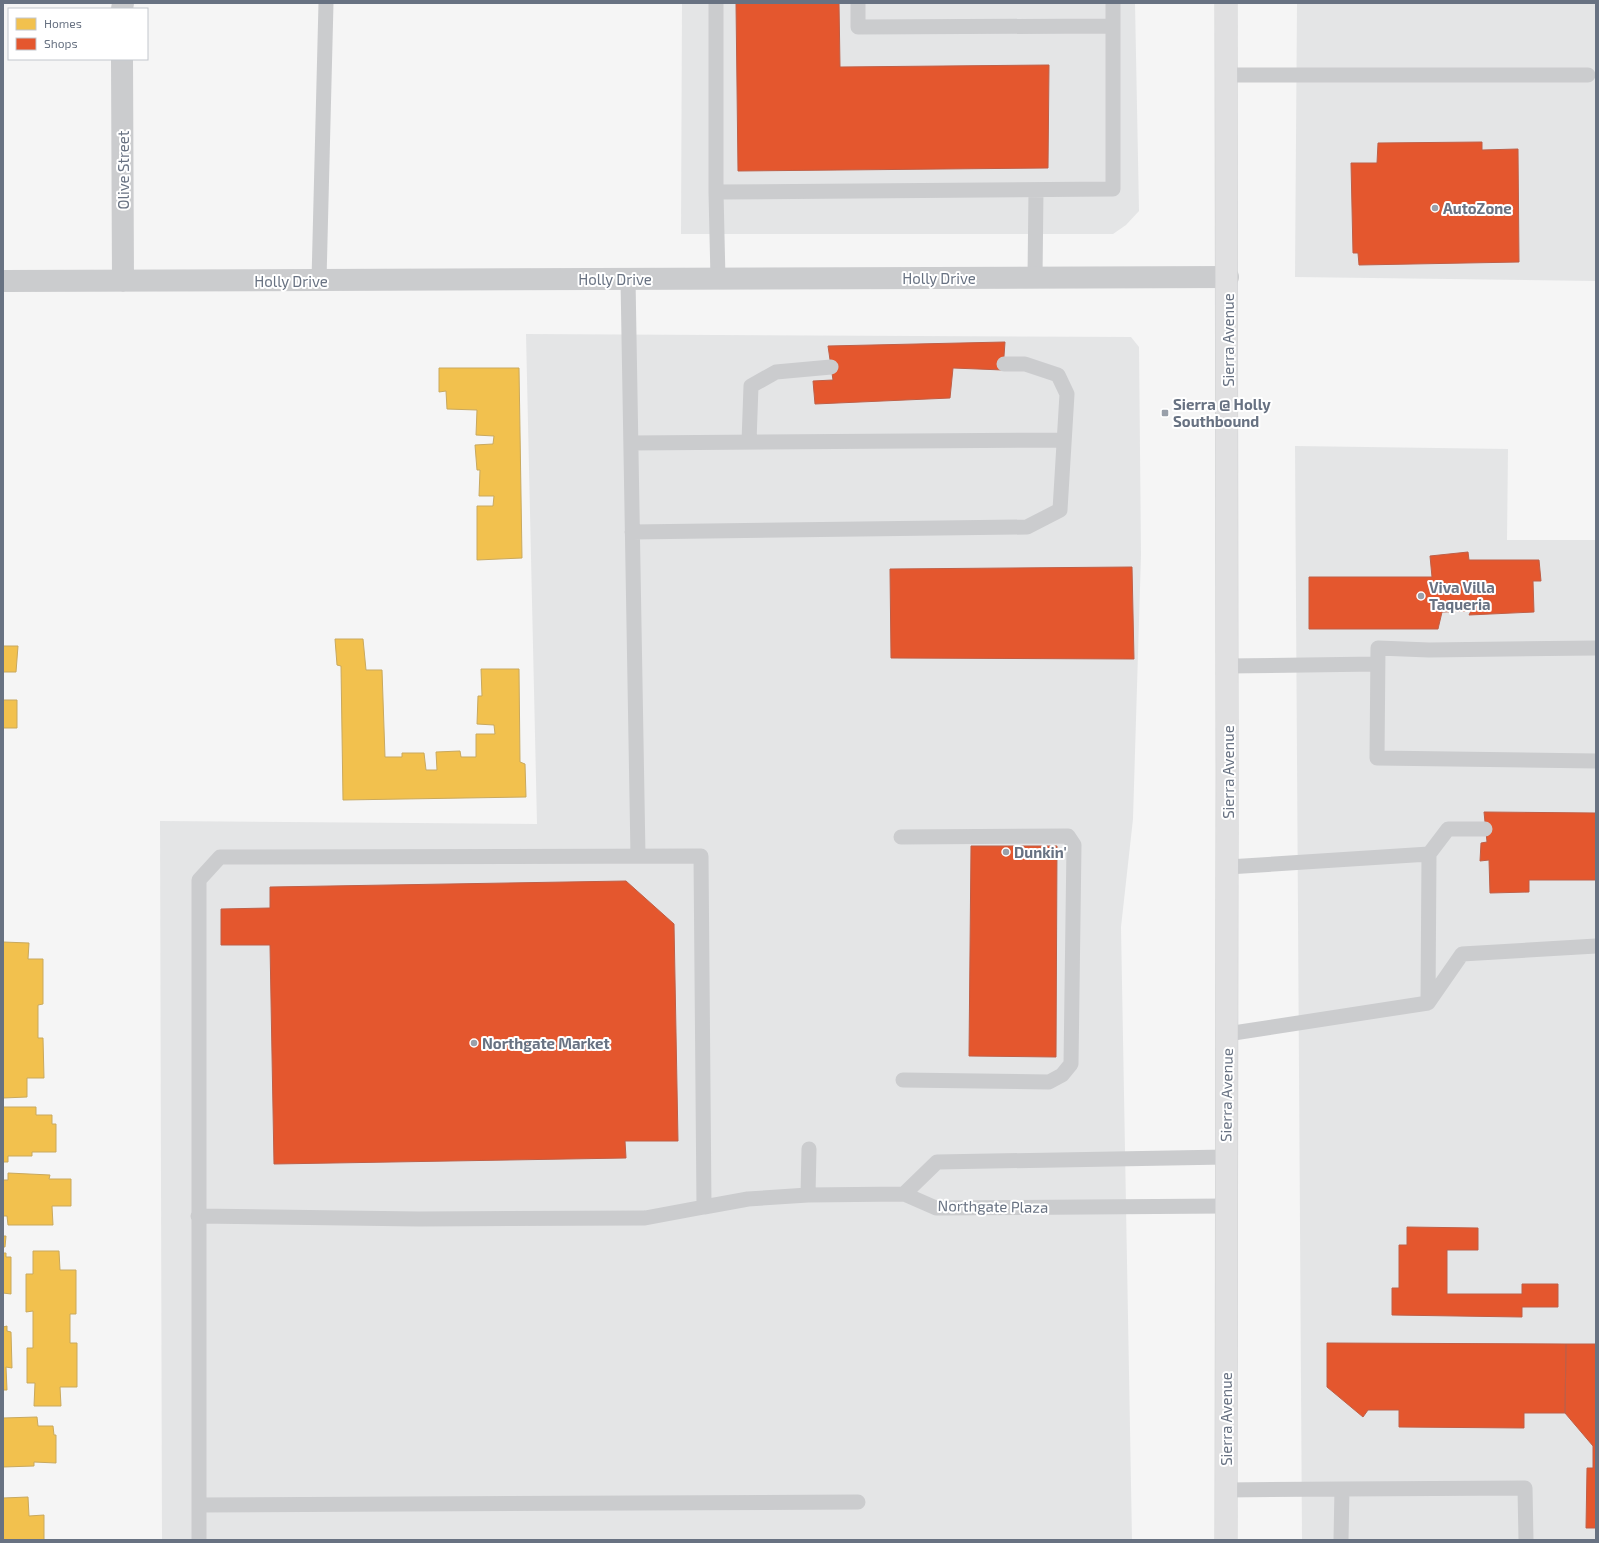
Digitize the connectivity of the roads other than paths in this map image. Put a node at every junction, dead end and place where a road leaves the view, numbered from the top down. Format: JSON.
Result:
{"nodes":[{"id":1,"x":326,"y":3,"type":"edge"},
{"id":2,"x":716,"y":3,"type":"edge"},
{"id":3,"x":858,"y":3,"type":"edge"},
{"id":4,"x":1113,"y":3,"type":"edge"},
{"id":5,"x":1226,"y":3,"type":"edge"},
{"id":6,"x":1113,"y":26,"type":"junction"},
{"id":7,"x":122,"y":60,"type":"edge"},
{"id":8,"x":1226,"y":75,"type":"junction"},
{"id":9,"x":1588,"y":75,"type":"dead end"},
{"id":10,"x":1036,"y":190,"type":"junction"},
{"id":11,"x":716,"y":192,"type":"junction"},
{"id":12,"x":1035,"y":278,"type":"junction"},
{"id":13,"x":1228,"y":278,"type":"junction"},
{"id":14,"x":628,"y":279,"type":"junction"},
{"id":15,"x":718,"y":279,"type":"junction"},
{"id":16,"x":319,"y":280,"type":"junction"},
{"id":17,"x":3,"y":281,"type":"edge"},
{"id":18,"x":123,"y":281,"type":"junction"},
{"id":19,"x":1004,"y":364,"type":"dead end"},
{"id":20,"x":831,"y":367,"type":"dead end"},
{"id":21,"x":1064,"y":440,"type":"junction"},
{"id":22,"x":749,"y":442,"type":"junction"},
{"id":23,"x":631,"y":443,"type":"junction"},
{"id":24,"x":632,"y":532,"type":"junction"},
{"id":25,"x":1596,"y":648,"type":"edge"},
{"id":26,"x":1377,"y":664,"type":"junction"},
{"id":27,"x":1228,"y":666,"type":"junction"},
{"id":28,"x":1596,"y":760,"type":"edge"},
{"id":29,"x":1485,"y":829,"type":"dead end"},
{"id":30,"x":901,"y":838,"type":"dead end"},
{"id":31,"x":1430,"y":854,"type":"junction"},
{"id":32,"x":638,"y":856,"type":"junction"},
{"id":33,"x":1228,"y":867,"type":"junction"},
{"id":34,"x":1596,"y":946,"type":"edge"},
{"id":35,"x":1428,"y":1003,"type":"junction"},
{"id":36,"x":1227,"y":1034,"type":"junction"},
{"id":37,"x":904,"y":1080,"type":"dead end"},
{"id":38,"x":809,"y":1149,"type":"dead end"},
{"id":39,"x":1226,"y":1157,"type":"junction"},
{"id":40,"x":904,"y":1194,"type":"junction"},
{"id":41,"x":808,"y":1195,"type":"junction"},
{"id":42,"x":1226,"y":1206,"type":"junction"},
{"id":43,"x":704,"y":1207,"type":"junction"},
{"id":44,"x":198,"y":1216,"type":"junction"},
{"id":45,"x":1226,"y":1490,"type":"junction"},
{"id":46,"x":1342,"y":1490,"type":"junction"},
{"id":47,"x":858,"y":1502,"type":"dead end"},
{"id":48,"x":199,"y":1505,"type":"junction"},
{"id":49,"x":199,"y":1540,"type":"edge"},
{"id":50,"x":1226,"y":1540,"type":"edge"},
{"id":51,"x":1341,"y":1540,"type":"edge"},
{"id":52,"x":1526,"y":1540,"type":"edge"}],
"edges":[{"from":1,"to":16,"type":"lane"},
{"from":2,"to":11,"type":"lane"},
{"from":3,"to":6,"type":"lane"},
{"from":4,"to":6,"type":"lane"},
{"from":5,"to":8,"type":"main road","name":"Sierra Avenue"},
{"from":6,"to":10,"type":"lane"},
{"from":7,"to":18,"type":"street","name":"Olive Street"},
{"from":8,"to":9,"type":"lane"},
{"from":8,"to":13,"type":"main road","name":"Sierra Avenue"},
{"from":10,"to":11,"type":"lane"},
{"from":10,"to":12,"type":"lane"},
{"from":11,"to":15,"type":"lane"},
{"from":12,"to":13,"type":"street","name":"Holly Drive"},
{"from":12,"to":15,"type":"street","name":"Holly Drive"},
{"from":13,"to":27,"type":"main road","name":"Sierra Avenue"},
{"from":14,"to":15,"type":"street","name":"Holly Drive"},
{"from":14,"to":16,"type":"street","name":"Holly Drive"},
{"from":14,"to":23,"type":"lane"},
{"from":16,"to":18,"type":"street","name":"Holly Drive"},
{"from":17,"to":18,"type":"street","name":"Holly Drive"},
{"from":19,"to":21,"type":"lane"},
{"from":20,"to":22,"type":"lane"},
{"from":21,"to":22,"type":"lane"},
{"from":21,"to":24,"type":"lane"},
{"from":22,"to":23,"type":"lane"},
{"from":23,"to":24,"type":"lane"},
{"from":24,"to":32,"type":"lane"},
{"from":25,"to":26,"type":"lane"},
{"from":26,"to":27,"type":"lane"},
{"from":26,"to":28,"type":"lane"},
{"from":27,"to":33,"type":"main road","name":"Sierra Avenue"},
{"from":29,"to":31,"type":"lane"},
{"from":30,"to":37,"type":"lane"},
{"from":31,"to":33,"type":"lane"},
{"from":31,"to":35,"type":"lane"},
{"from":32,"to":43,"type":"lane"},
{"from":32,"to":44,"type":"lane"},
{"from":33,"to":36,"type":"main road","name":"Sierra Avenue"},
{"from":34,"to":35,"type":"lane"},
{"from":35,"to":36,"type":"lane"},
{"from":36,"to":39,"type":"main road","name":"Sierra Avenue"},
{"from":38,"to":41,"type":"lane"},
{"from":39,"to":40,"type":"lane"},
{"from":39,"to":42,"type":"main road","name":"Sierra Avenue"},
{"from":40,"to":41,"type":"lane"},
{"from":40,"to":42,"type":"lane","name":"Northgate Plaza"},
{"from":41,"to":43,"type":"lane"},
{"from":42,"to":45,"type":"main road","name":"Sierra Avenue"},
{"from":43,"to":44,"type":"lane"},
{"from":44,"to":48,"type":"lane"},
{"from":45,"to":46,"type":"lane"},
{"from":45,"to":50,"type":"main road","name":"Sierra Avenue"},
{"from":46,"to":51,"type":"lane"},
{"from":46,"to":52,"type":"lane"},
{"from":47,"to":48,"type":"lane"},
{"from":48,"to":49,"type":"lane"}]}
